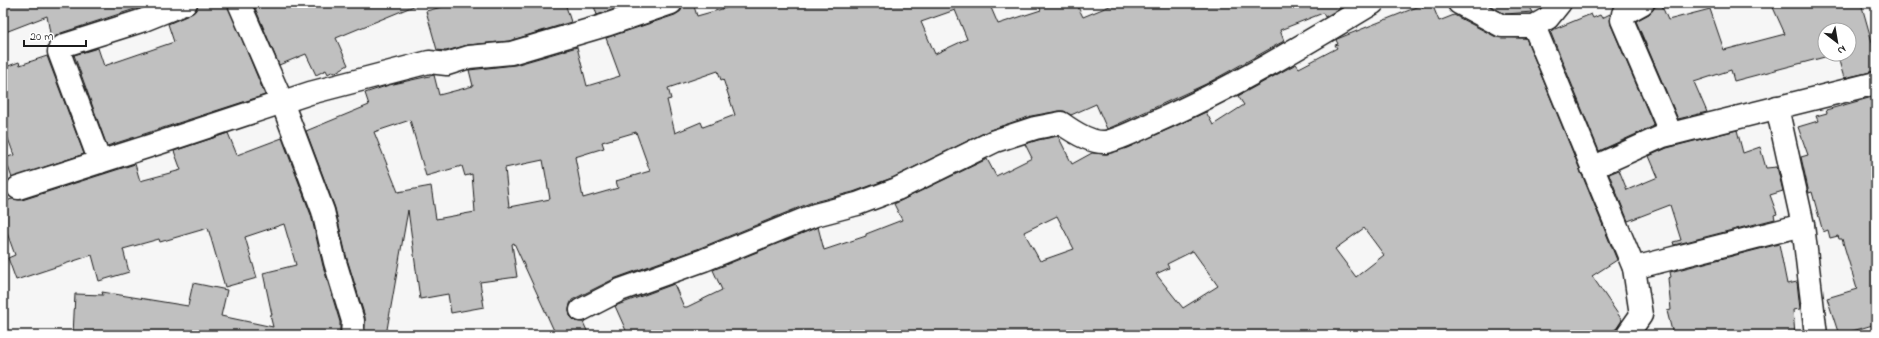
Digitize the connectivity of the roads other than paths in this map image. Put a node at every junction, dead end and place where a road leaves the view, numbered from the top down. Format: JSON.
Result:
{"nodes":[{"id":1,"x":186,"y":3,"type":"edge"},
{"id":2,"x":239,"y":3,"type":"edge"},
{"id":3,"x":671,"y":3,"type":"edge"},
{"id":4,"x":1373,"y":3,"type":"edge"},
{"id":5,"x":1459,"y":3,"type":"edge"},
{"id":6,"x":1560,"y":3,"type":"edge"},
{"id":7,"x":1643,"y":3,"type":"edge"},
{"id":8,"x":1534,"y":26,"type":"junction"},
{"id":9,"x":1876,"y":83,"type":"edge"},
{"id":10,"x":282,"y":102,"type":"junction"},
{"id":11,"x":1777,"y":108,"type":"junction"},
{"id":12,"x":1671,"y":134,"type":"junction"},
{"id":13,"x":100,"y":162,"type":"junction"},
{"id":14,"x":1592,"y":168,"type":"junction"},
{"id":15,"x":18,"y":188,"type":"dead end"},
{"id":16,"x":1803,"y":225,"type":"junction"},
{"id":17,"x":1634,"y":268,"type":"junction"},
{"id":18,"x":581,"y":310,"type":"dead end"},
{"id":19,"x":352,"y":335,"type":"edge"},
{"id":20,"x":1627,"y":335,"type":"edge"},
{"id":21,"x":1816,"y":335,"type":"edge"}],
"edges":[{"from":1,"to":13,"type":"street"},
{"from":2,"to":10,"type":"street"},
{"from":3,"to":10,"type":"street"},
{"from":4,"to":18,"type":"street"},
{"from":5,"to":8,"type":"street"},
{"from":6,"to":8,"type":"street"},
{"from":7,"to":12,"type":"street"},
{"from":8,"to":14,"type":"street"},
{"from":9,"to":11,"type":"street"},
{"from":10,"to":13,"type":"street"},
{"from":10,"to":19,"type":"street"},
{"from":11,"to":12,"type":"street"},
{"from":11,"to":16,"type":"street"},
{"from":12,"to":14,"type":"street"},
{"from":13,"to":15,"type":"street"},
{"from":14,"to":17,"type":"street"},
{"from":16,"to":17,"type":"street"},
{"from":16,"to":21,"type":"street"},
{"from":17,"to":20,"type":"street"}]}
